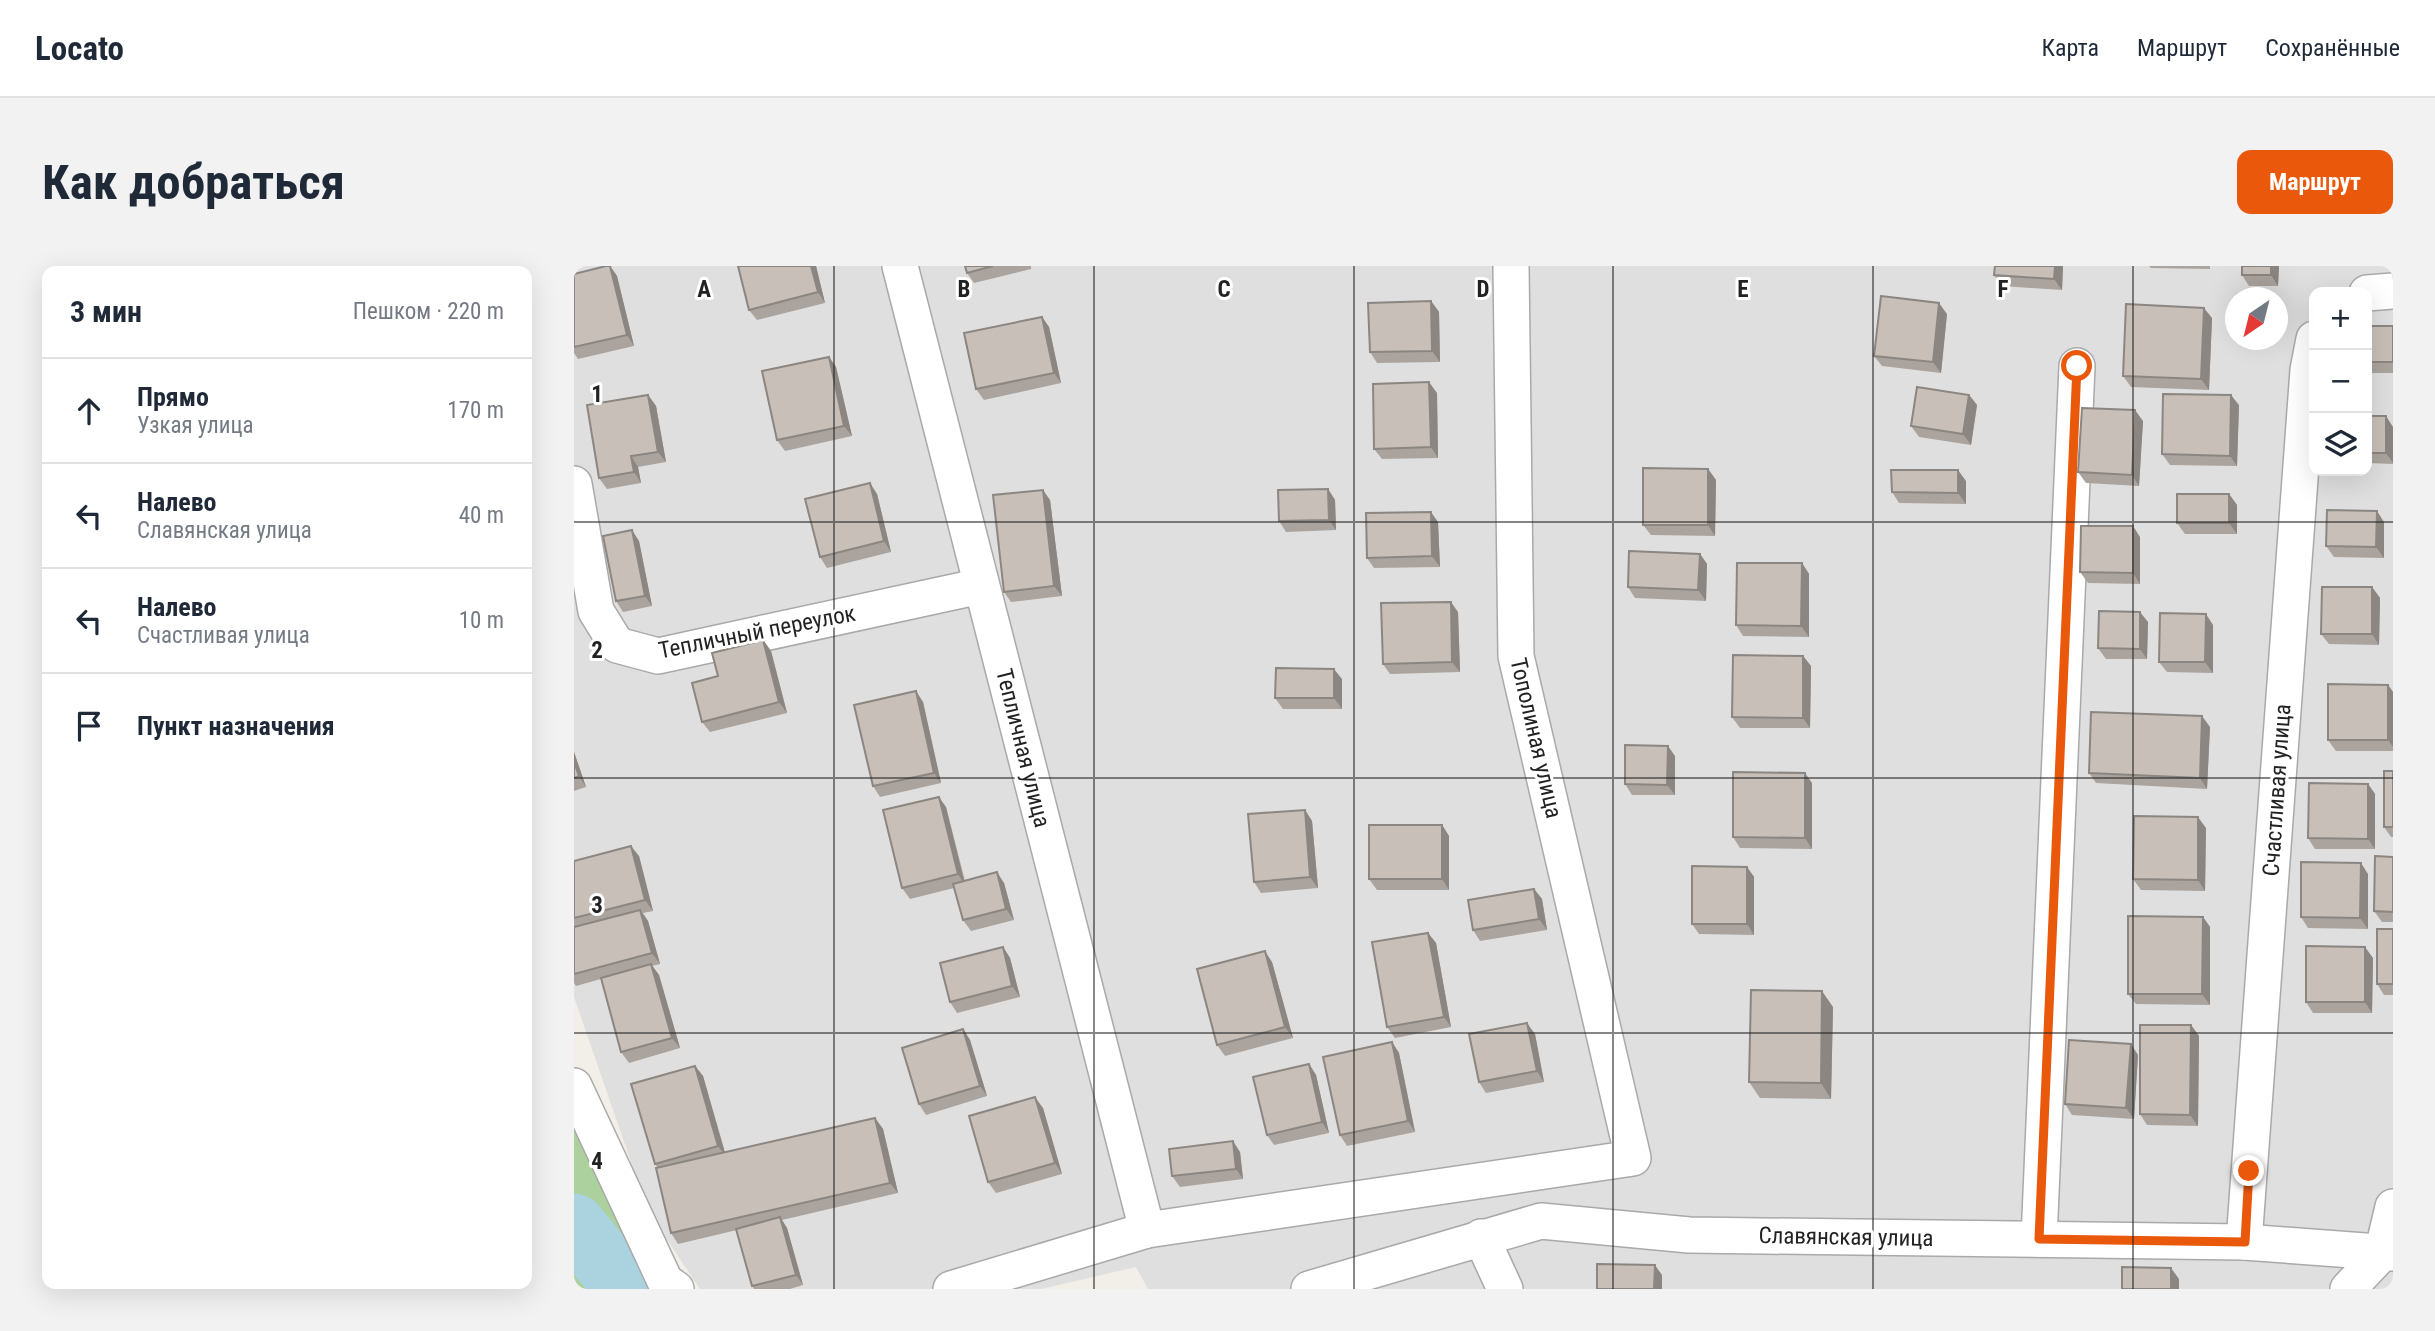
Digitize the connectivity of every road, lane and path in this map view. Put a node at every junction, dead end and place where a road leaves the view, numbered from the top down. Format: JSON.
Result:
{"nodes":[{"id":1,"x":900,"y":266,"type":"edge"},
{"id":2,"x":1511,"y":266,"type":"edge"},
{"id":3,"x":2393,"y":290,"type":"edge"},
{"id":4,"x":2372,"y":292,"type":"edge"},
{"id":5,"x":2312,"y":350,"type":"edge"},
{"id":6,"x":2077,"y":366,"type":"dead end"},
{"id":7,"x":574,"y":484,"type":"edge"},
{"id":8,"x":981,"y":586,"type":"junction"},
{"id":9,"x":574,"y":1086,"type":"edge"},
{"id":10,"x":2393,"y":1207,"type":"edge"},
{"id":11,"x":1146,"y":1230,"type":"junction"},
{"id":12,"x":1481,"y":1237,"type":"junction"},
{"id":13,"x":2039,"y":1239,"type":"junction"},
{"id":14,"x":2245,"y":1242,"type":"junction"},
{"id":15,"x":2387,"y":1253,"type":"edge"},
{"id":16,"x":676,"y":1289,"type":"edge"},
{"id":17,"x":951,"y":1289,"type":"edge"},
{"id":18,"x":1309,"y":1289,"type":"edge"},
{"id":19,"x":1505,"y":1289,"type":"edge"},
{"id":20,"x":2348,"y":1289,"type":"edge"}],
"edges":[{"from":1,"to":8,"type":"street","name":"Тепличная улица"},
{"from":2,"to":11,"type":"street","name":"Тополиная улица"},
{"from":3,"to":4,"type":"street"},
{"from":5,"to":14,"type":"street","name":"Счастливая улица"},
{"from":6,"to":13,"type":"street"},
{"from":7,"to":8,"type":"street","name":"Тепличный переулок"},
{"from":8,"to":11,"type":"street","name":"Тепличная улица"},
{"from":9,"to":16,"type":"street"},
{"from":10,"to":15,"type":"street"},
{"from":11,"to":17,"type":"street"},
{"from":12,"to":13,"type":"street","name":"Славянская улица"},
{"from":12,"to":18,"type":"street","name":"Славянская улица"},
{"from":12,"to":19,"type":"street"},
{"from":13,"to":14,"type":"street","name":"Славянская улица"},
{"from":14,"to":15,"type":"street","name":"Славянская улица"},
{"from":15,"to":20,"type":"street"}]}
